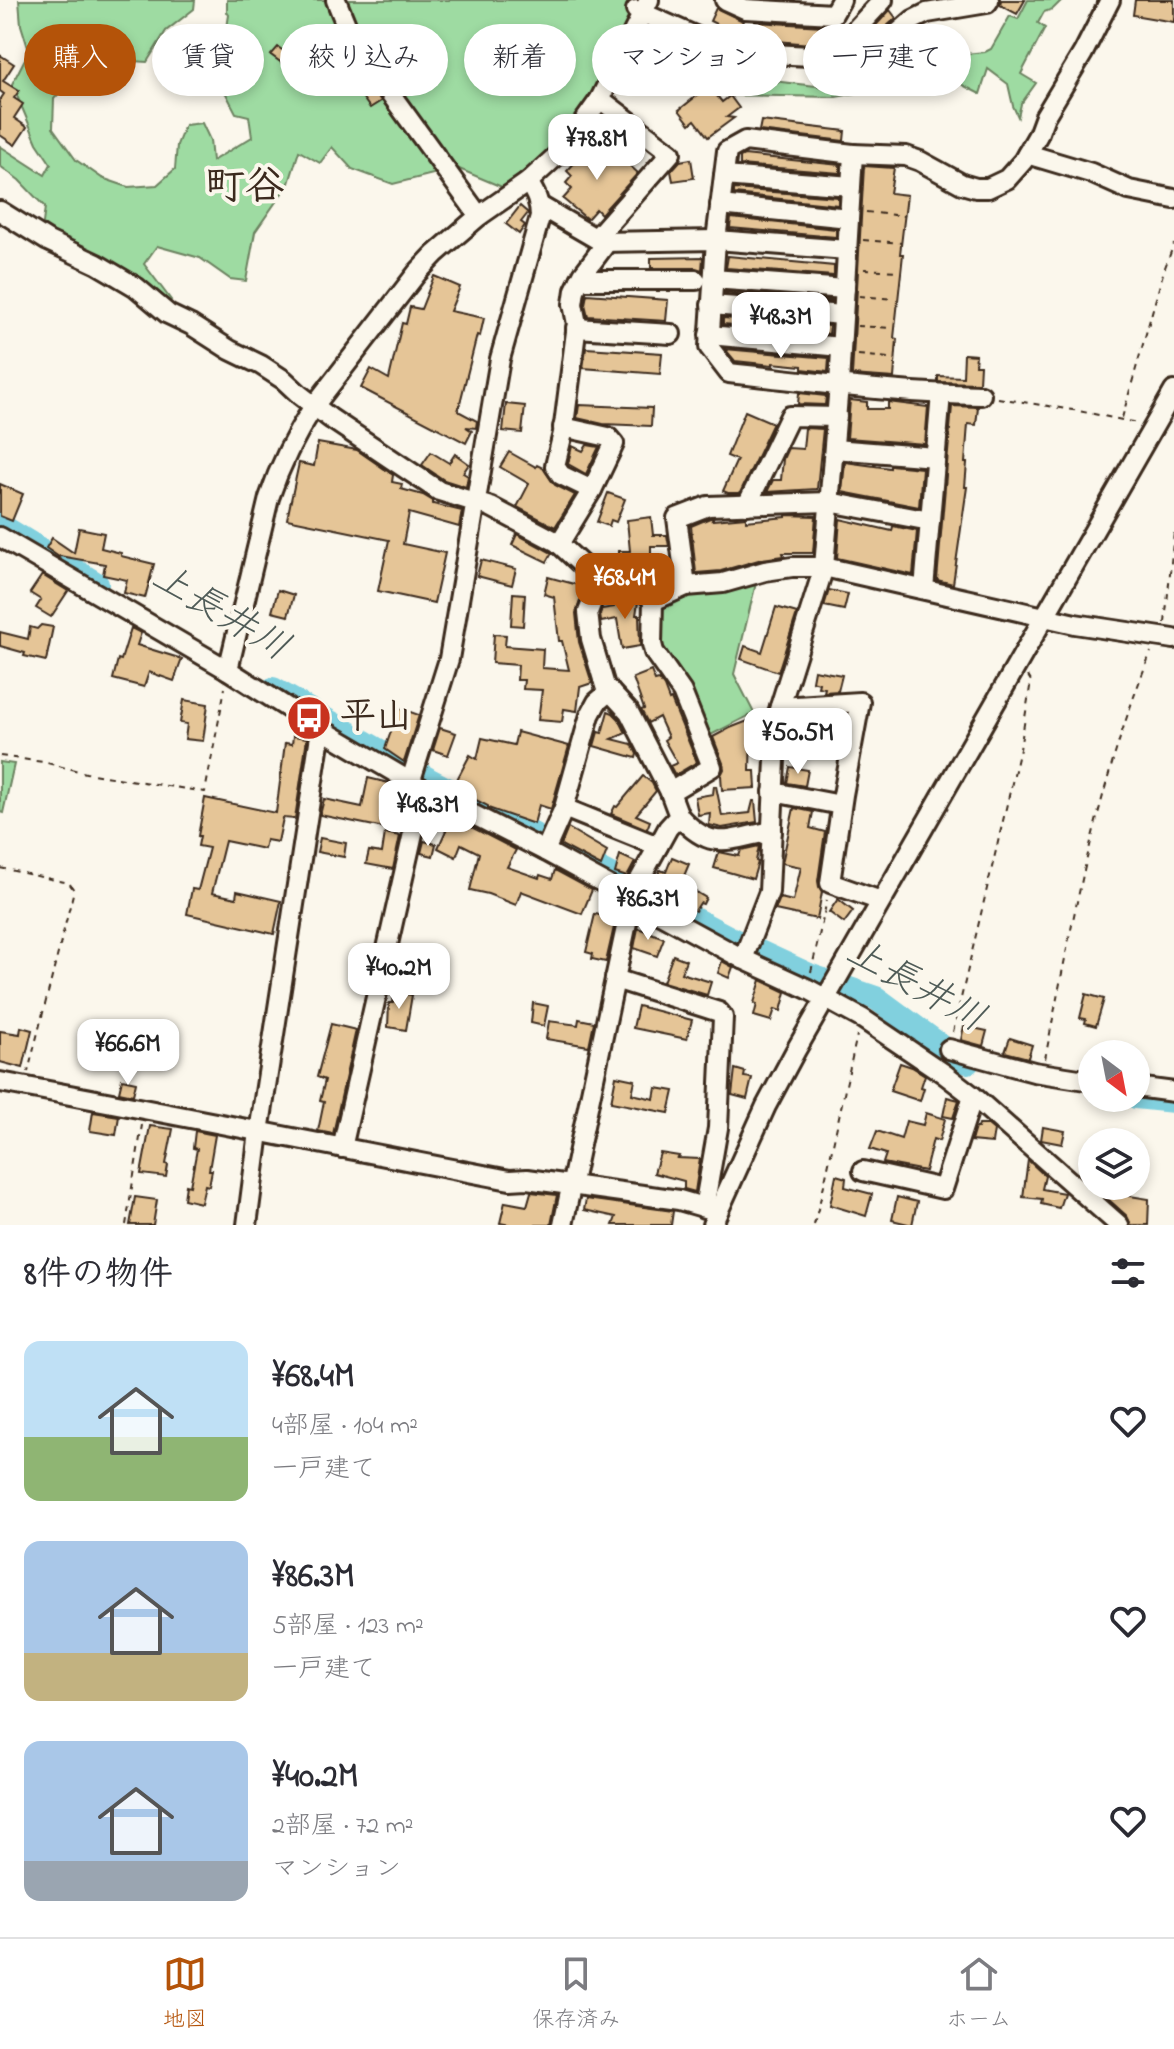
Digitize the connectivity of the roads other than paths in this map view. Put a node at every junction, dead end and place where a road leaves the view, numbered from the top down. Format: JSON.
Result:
{"nodes":[{"id":1,"x":336,"y":0,"type":"edge"},
{"id":2,"x":725,"y":0,"type":"edge"},
{"id":3,"x":841,"y":0,"type":"edge"},
{"id":4,"x":883,"y":0,"type":"edge"},
{"id":5,"x":989,"y":0,"type":"edge"},
{"id":6,"x":1110,"y":0,"type":"edge"},
{"id":7,"x":642,"y":8,"type":"edge"},
{"id":8,"x":861,"y":24,"type":"edge"},
{"id":9,"x":908,"y":24,"type":"edge"},
{"id":10,"x":803,"y":56,"type":"edge"},
{"id":11,"x":600,"y":99,"type":"junction"},
{"id":12,"x":853,"y":154,"type":"junction"},
{"id":13,"x":1027,"y":154,"type":"junction"},
{"id":14,"x":724,"y":176,"type":"junction"},
{"id":15,"x":528,"y":182,"type":"junction"},
{"id":16,"x":851,"y":186,"type":"junction"},
{"id":17,"x":1174,"y":199,"type":"edge"},
{"id":18,"x":720,"y":205,"type":"junction"},
{"id":19,"x":540,"y":206,"type":"junction"},
{"id":20,"x":0,"y":211,"type":"edge"},
{"id":21,"x":849,"y":214,"type":"junction"},
{"id":22,"x":479,"y":216,"type":"junction"},
{"id":23,"x":602,"y":240,"type":"junction"},
{"id":24,"x":716,"y":240,"type":"junction"},
{"id":25,"x":847,"y":252,"type":"junction"},
{"id":26,"x":704,"y":279,"type":"junction"},
{"id":27,"x":580,"y":280,"type":"junction"},
{"id":28,"x":844,"y":292,"type":"junction"},
{"id":29,"x":711,"y":305,"type":"junction"},
{"id":30,"x":843,"y":320,"type":"junction"},
{"id":31,"x":576,"y":328,"type":"junction"},
{"id":32,"x":671,"y":334,"type":"dead end"},
{"id":33,"x":709,"y":335,"type":"junction"},
{"id":34,"x":841,"y":351,"type":"junction"},
{"id":35,"x":839,"y":384,"type":"junction"},
{"id":36,"x":1174,"y":391,"type":"edge"},
{"id":37,"x":941,"y":394,"type":"junction"},
{"id":38,"x":981,"y":395,"type":"road end"},
{"id":39,"x":314,"y":406,"type":"junction"},
{"id":40,"x":837,"y":417,"type":"junction"},
{"id":41,"x":563,"y":427,"type":"junction"},
{"id":42,"x":834,"y":449,"type":"junction"},
{"id":43,"x":935,"y":457,"type":"junction"},
{"id":44,"x":592,"y":490,"type":"junction"},
{"id":45,"x":475,"y":502,"type":"junction"},
{"id":46,"x":829,"y":502,"type":"junction"},
{"id":47,"x":747,"y":505,"type":"junction"},
{"id":48,"x":930,"y":521,"type":"junction"},
{"id":49,"x":0,"y":537,"type":"edge"},
{"id":50,"x":559,"y":544,"type":"junction"},
{"id":51,"x":824,"y":567,"type":"junction"},
{"id":52,"x":599,"y":584,"type":"junction"},
{"id":53,"x":686,"y":586,"type":"junction"},
{"id":54,"x":924,"y":589,"type":"junction"},
{"id":55,"x":653,"y":601,"type":"junction"},
{"id":56,"x":1044,"y":617,"type":"junction"},
{"id":57,"x":1165,"y":638,"type":"edge"},
{"id":58,"x":228,"y":670,"type":"junction"},
{"id":59,"x":610,"y":691,"type":"junction"},
{"id":60,"x":780,"y":707,"type":"junction"},
{"id":61,"x":321,"y":729,"type":"junction"},
{"id":62,"x":417,"y":785,"type":"junction"},
{"id":63,"x":670,"y":792,"type":"junction"},
{"id":64,"x":773,"y":792,"type":"junction"},
{"id":65,"x":841,"y":805,"type":"junction"},
{"id":66,"x":564,"y":808,"type":"junction"},
{"id":67,"x":679,"y":816,"type":"junction"},
{"id":68,"x":772,"y":831,"type":"junction"},
{"id":69,"x":658,"y":846,"type":"junction"},
{"id":70,"x":545,"y":851,"type":"junction"},
{"id":71,"x":632,"y":899,"type":"junction"},
{"id":72,"x":881,"y":901,"type":"junction"},
{"id":73,"x":743,"y":959,"type":"junction"},
{"id":74,"x":615,"y":979,"type":"junction"},
{"id":75,"x":825,"y":999,"type":"junction"},
{"id":76,"x":949,"y":1049,"type":"dead end"},
{"id":77,"x":1078,"y":1079,"type":"edge"},
{"id":78,"x":0,"y":1082,"type":"edge"},
{"id":79,"x":1150,"y":1089,"type":"edge"},
{"id":80,"x":1174,"y":1092,"type":"edge"},
{"id":81,"x":973,"y":1096,"type":"junction"},
{"id":82,"x":259,"y":1132,"type":"junction"},
{"id":83,"x":342,"y":1148,"type":"junction"},
{"id":84,"x":863,"y":1171,"type":"dead end"},
{"id":85,"x":570,"y":1184,"type":"junction"},
{"id":86,"x":711,"y":1215,"type":"edge"},
{"id":87,"x":1107,"y":1221,"type":"edge"},
{"id":88,"x":247,"y":1225,"type":"edge"},
{"id":89,"x":563,"y":1225,"type":"edge"}],
"edges":[{"from":1,"to":22,"type":"street"},
{"from":2,"to":3,"type":"street"},
{"from":4,"to":8,"type":"street"},
{"from":5,"to":9,"type":"street"},
{"from":6,"to":13,"type":"street"},
{"from":7,"to":10,"type":"street"},
{"from":7,"to":11,"type":"street"},
{"from":11,"to":15,"type":"street"},
{"from":11,"to":23,"type":"street"},
{"from":12,"to":13,"type":"street"},
{"from":12,"to":14,"type":"street"},
{"from":12,"to":16,"type":"street"},
{"from":13,"to":17,"type":"street"},
{"from":14,"to":16,"type":"street"},
{"from":14,"to":18,"type":"street"},
{"from":15,"to":19,"type":"street"},
{"from":15,"to":22,"type":"street"},
{"from":16,"to":21,"type":"street"},
{"from":18,"to":21,"type":"street"},
{"from":18,"to":24,"type":"street"},
{"from":19,"to":23,"type":"street"},
{"from":19,"to":45,"type":"street"},
{"from":20,"to":39,"type":"street"},
{"from":21,"to":25,"type":"street"},
{"from":22,"to":39,"type":"street"},
{"from":23,"to":24,"type":"street"},
{"from":23,"to":27,"type":"street"},
{"from":24,"to":25,"type":"street"},
{"from":24,"to":26,"type":"street"},
{"from":25,"to":28,"type":"street"},
{"from":26,"to":27,"type":"street"},
{"from":26,"to":28,"type":"street"},
{"from":26,"to":29,"type":"street"},
{"from":27,"to":31,"type":"street"},
{"from":28,"to":30,"type":"street"},
{"from":29,"to":30,"type":"street"},
{"from":29,"to":33,"type":"street"},
{"from":30,"to":34,"type":"street"},
{"from":31,"to":32,"type":"street"},
{"from":31,"to":41,"type":"street"},
{"from":33,"to":34,"type":"street"},
{"from":33,"to":35,"type":"street"},
{"from":34,"to":35,"type":"street"},
{"from":35,"to":37,"type":"street"},
{"from":35,"to":40,"type":"street"},
{"from":36,"to":56,"type":"street"},
{"from":37,"to":38,"type":"street"},
{"from":37,"to":43,"type":"street"},
{"from":39,"to":45,"type":"street"},
{"from":39,"to":58,"type":"street"},
{"from":40,"to":42,"type":"street"},
{"from":40,"to":47,"type":"street"},
{"from":41,"to":44,"type":"street"},
{"from":41,"to":44,"type":"street"},
{"from":42,"to":43,"type":"street"},
{"from":42,"to":46,"type":"street"},
{"from":43,"to":48,"type":"street"},
{"from":44,"to":50,"type":"street"},
{"from":45,"to":50,"type":"street"},
{"from":45,"to":62,"type":"street"},
{"from":46,"to":47,"type":"street"},
{"from":46,"to":48,"type":"street"},
{"from":46,"to":51,"type":"street"},
{"from":47,"to":53,"type":"street"},
{"from":48,"to":54,"type":"street"},
{"from":49,"to":58,"type":"street"},
{"from":50,"to":52,"type":"street"},
{"from":51,"to":53,"type":"street"},
{"from":51,"to":54,"type":"street"},
{"from":51,"to":60,"type":"street"},
{"from":52,"to":55,"type":"street"},
{"from":52,"to":59,"type":"street"},
{"from":53,"to":55,"type":"street"},
{"from":54,"to":56,"type":"street"},
{"from":55,"to":63,"type":"street"},
{"from":56,"to":57,"type":"street"},
{"from":56,"to":72,"type":"street"},
{"from":58,"to":61,"type":"street"},
{"from":59,"to":63,"type":"street"},
{"from":59,"to":66,"type":"street"},
{"from":60,"to":64,"type":"street"},
{"from":60,"to":65,"type":"street"},
{"from":61,"to":62,"type":"street"},
{"from":61,"to":82,"type":"street"},
{"from":62,"to":70,"type":"street"},
{"from":62,"to":83,"type":"street"},
{"from":63,"to":67,"type":"street"},
{"from":64,"to":65,"type":"street"},
{"from":64,"to":68,"type":"street"},
{"from":65,"to":72,"type":"street"},
{"from":66,"to":69,"type":"street"},
{"from":66,"to":70,"type":"street"},
{"from":67,"to":68,"type":"street"},
{"from":67,"to":69,"type":"street"},
{"from":68,"to":73,"type":"street"},
{"from":69,"to":71,"type":"street"},
{"from":70,"to":71,"type":"street"},
{"from":71,"to":73,"type":"street"},
{"from":71,"to":74,"type":"street"},
{"from":72,"to":75,"type":"street"},
{"from":73,"to":75,"type":"street"},
{"from":74,"to":85,"type":"street"},
{"from":74,"to":86,"type":"street"},
{"from":75,"to":81,"type":"street"},
{"from":75,"to":86,"type":"street"},
{"from":76,"to":77,"type":"street"},
{"from":78,"to":82,"type":"street"},
{"from":79,"to":80,"type":"street"},
{"from":81,"to":84,"type":"street"},
{"from":81,"to":87,"type":"street"},
{"from":82,"to":83,"type":"street"},
{"from":82,"to":88,"type":"street"},
{"from":83,"to":85,"type":"street"},
{"from":85,"to":86,"type":"street"},
{"from":85,"to":89,"type":"street"}]}
